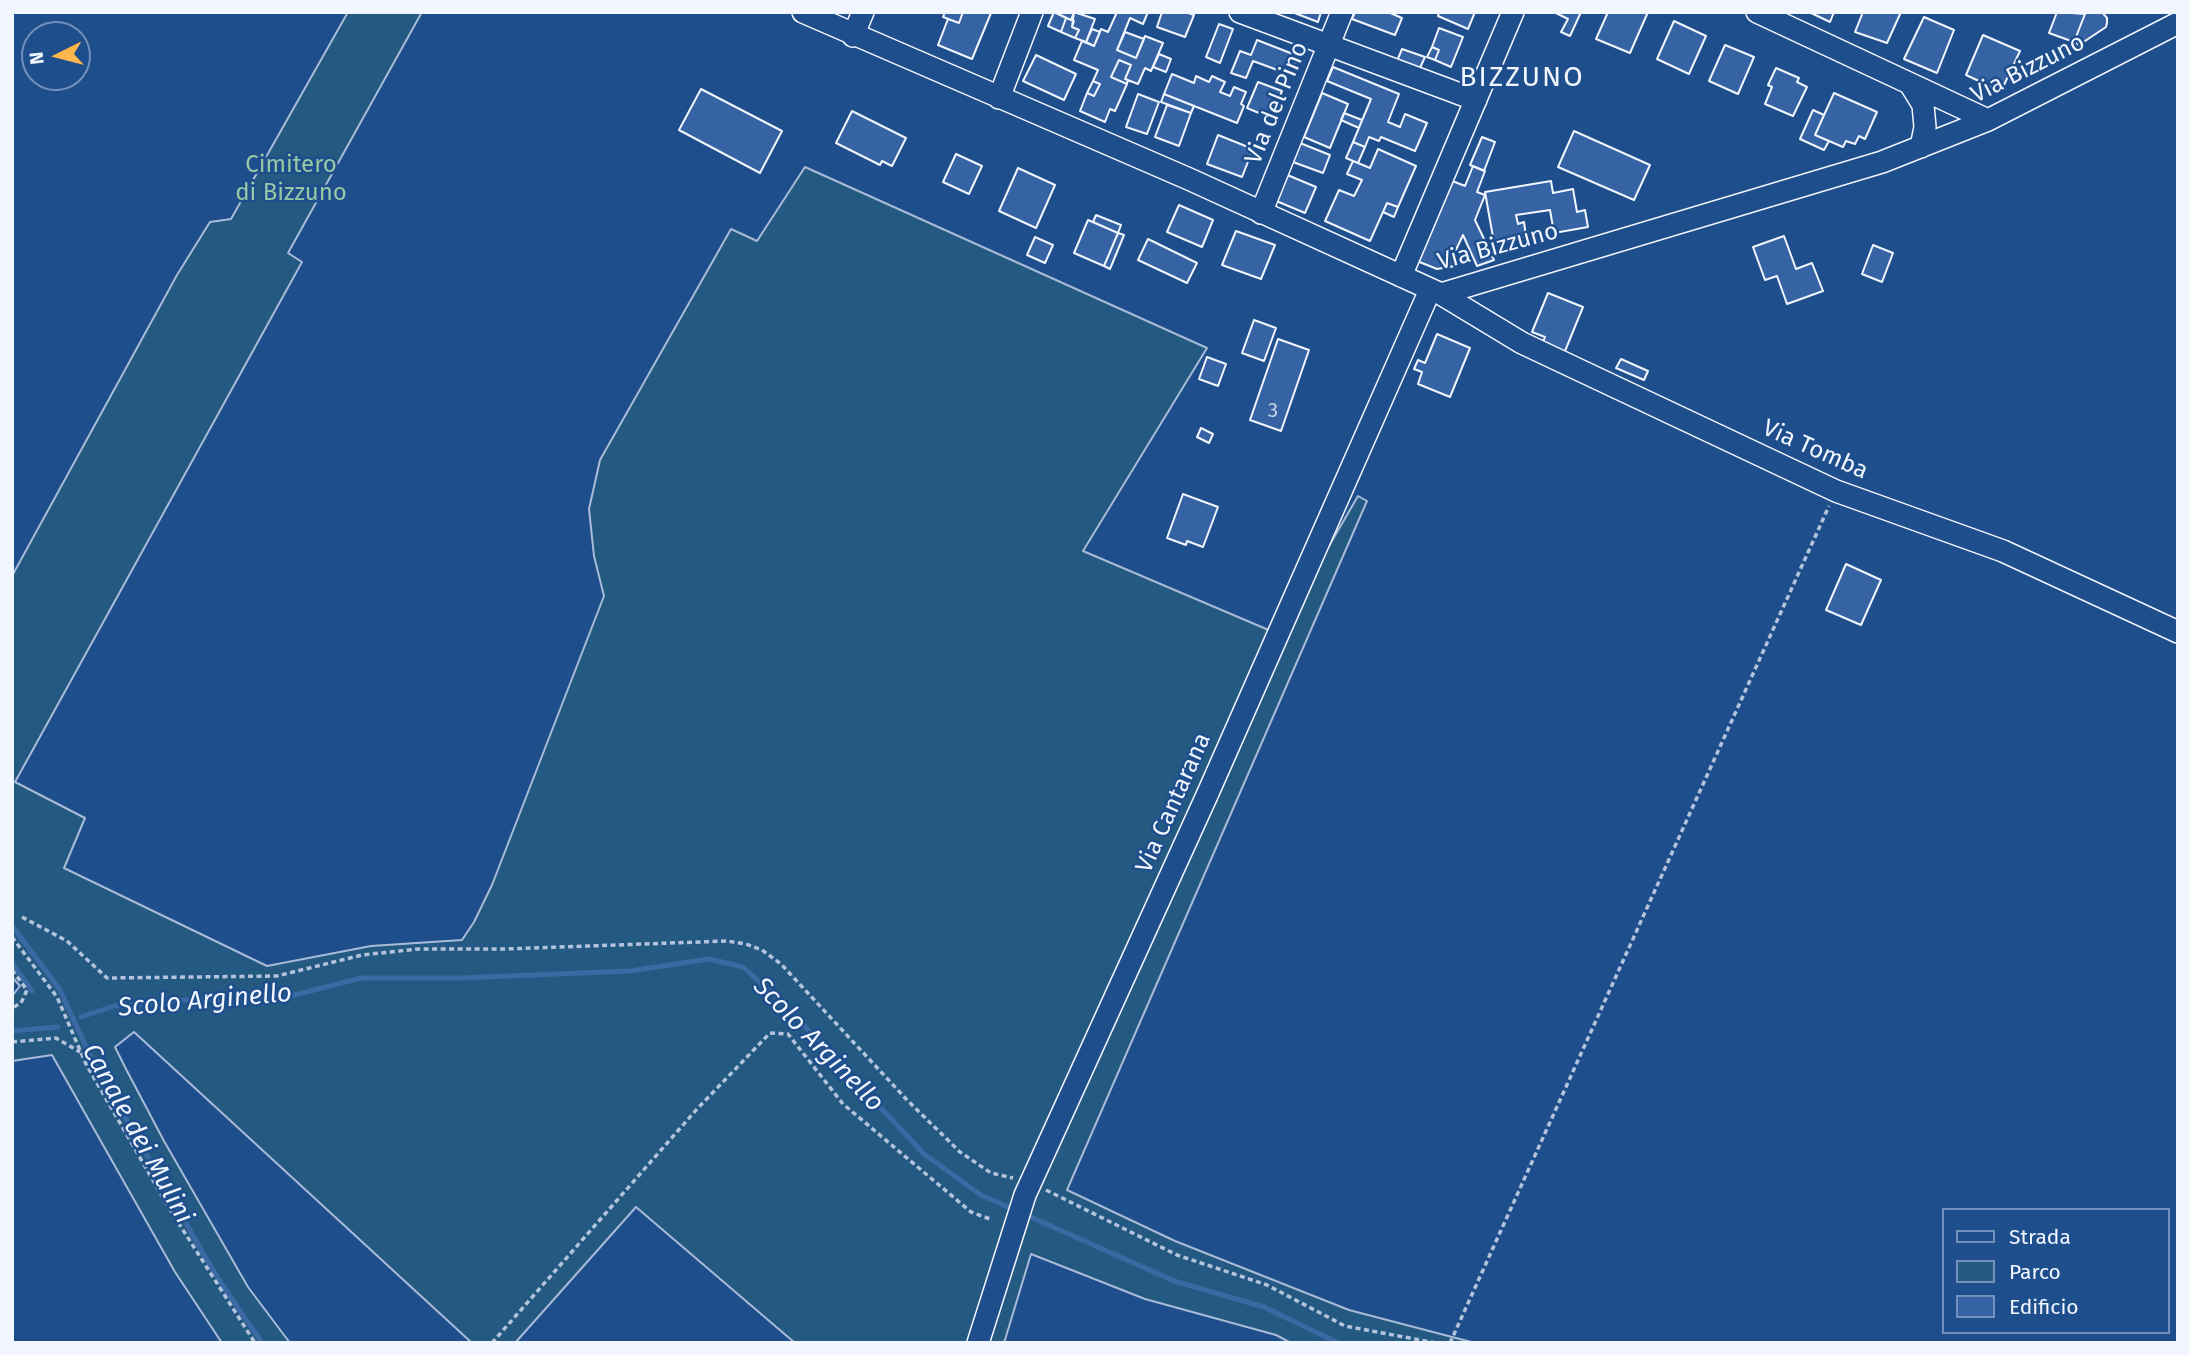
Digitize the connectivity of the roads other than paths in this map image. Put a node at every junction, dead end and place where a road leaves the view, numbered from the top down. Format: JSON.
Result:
{"nodes":[{"id":1,"x":803,"y":12,"type":"edge"},
{"id":2,"x":863,"y":12,"type":"edge"},
{"id":3,"x":1031,"y":12,"type":"edge"},
{"id":4,"x":1240,"y":12,"type":"edge"},
{"id":5,"x":1342,"y":12,"type":"edge"},
{"id":6,"x":1513,"y":12,"type":"edge"},
{"id":7,"x":1757,"y":12,"type":"edge"},
{"id":8,"x":2178,"y":23,"type":"edge"},
{"id":9,"x":853,"y":36,"type":"junction"},
{"id":10,"x":1328,"y":46,"type":"junction"},
{"id":11,"x":1910,"y":84,"type":"junction"},
{"id":12,"x":999,"y":98,"type":"junction"},
{"id":13,"x":1476,"y":100,"type":"junction"},
{"id":14,"x":1987,"y":121,"type":"junction"},
{"id":15,"x":1921,"y":147,"type":"junction"},
{"id":16,"x":1261,"y":213,"type":"junction"},
{"id":17,"x":1401,"y":276,"type":"junction"},
{"id":18,"x":1436,"y":292,"type":"junction"},
{"id":19,"x":2178,"y":632,"type":"edge"},
{"id":20,"x":978,"y":1343,"type":"edge"}],
"edges":[{"from":1,"to":9,"type":"street","name":"Via Bizzuno"},
{"from":2,"to":9,"type":"street"},
{"from":3,"to":12,"type":"street"},
{"from":4,"to":10,"type":"street"},
{"from":5,"to":10,"type":"street","name":"Via del Pino"},
{"from":6,"to":13,"type":"street"},
{"from":7,"to":11,"type":"street"},
{"from":8,"to":14,"type":"street","name":"Via Bizzuno"},
{"from":9,"to":12,"type":"street","name":"Via Bizzuno"},
{"from":10,"to":13,"type":"street"},
{"from":10,"to":16,"type":"street","name":"Via del Pino"},
{"from":11,"to":14,"type":"street"},
{"from":11,"to":15,"type":"street"},
{"from":12,"to":16,"type":"street","name":"Via Bizzuno"},
{"from":13,"to":17,"type":"street"},
{"from":14,"to":15,"type":"street","name":"Via Bizzuno"},
{"from":15,"to":18,"type":"street","name":"Via Bizzuno"},
{"from":16,"to":17,"type":"street","name":"Via Bizzuno"},
{"from":17,"to":18,"type":"street","name":"Via Bizzuno"},
{"from":18,"to":19,"type":"street","name":"Via Tomba"},
{"from":18,"to":20,"type":"street","name":"Via Cantarana"}]}
